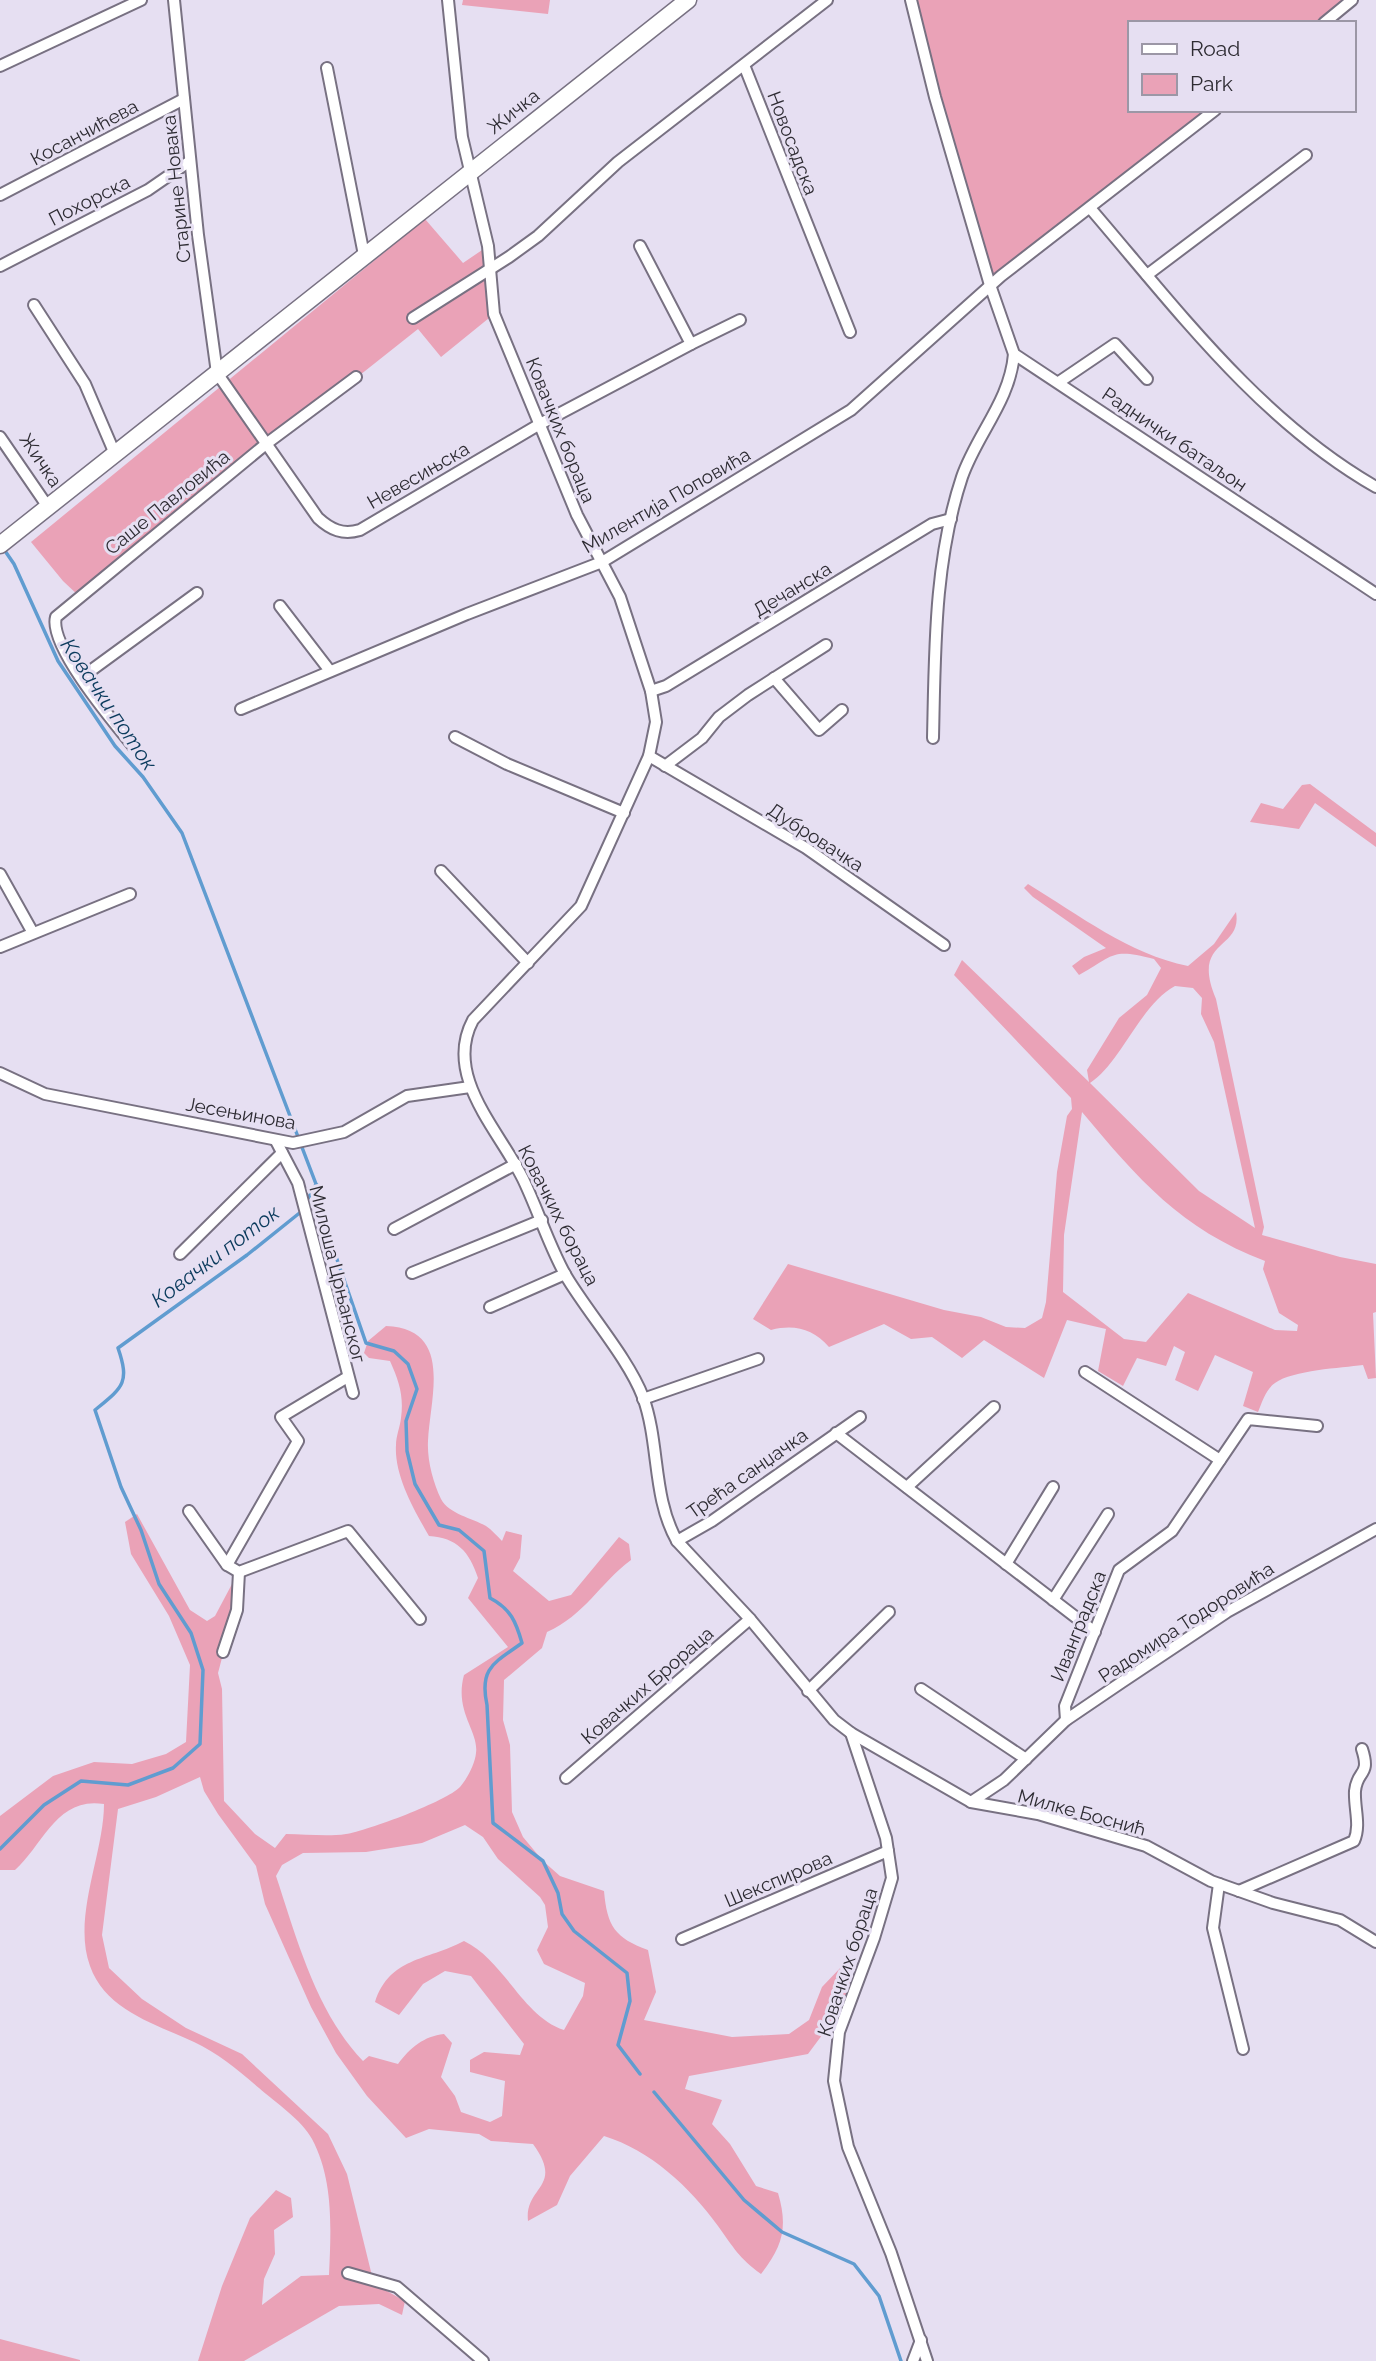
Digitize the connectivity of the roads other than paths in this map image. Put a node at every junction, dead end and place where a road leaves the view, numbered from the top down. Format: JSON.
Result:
{"nodes":[{"id":1,"x":141,"y":0,"type":"edge"},
{"id":2,"x":174,"y":0,"type":"edge"},
{"id":3,"x":448,"y":0,"type":"edge"},
{"id":4,"x":688,"y":0,"type":"edge"},
{"id":5,"x":827,"y":0,"type":"edge"},
{"id":6,"x":911,"y":0,"type":"edge"},
{"id":7,"x":1352,"y":0,"type":"edge"},
{"id":8,"x":1326,"y":21,"type":"edge"},
{"id":9,"x":744,"y":65,"type":"junction"},
{"id":10,"x":0,"y":66,"type":"edge"},
{"id":11,"x":327,"y":68,"type":"dead end"},
{"id":12,"x":184,"y":99,"type":"junction"},
{"id":13,"x":1212,"y":112,"type":"edge"},
{"id":14,"x":1306,"y":155,"type":"dead end"},
{"id":15,"x":190,"y":161,"type":"junction"},
{"id":16,"x":472,"y":170,"type":"junction"},
{"id":17,"x":0,"y":195,"type":"edge"},
{"id":18,"x":1090,"y":208,"type":"junction"},
{"id":19,"x":640,"y":246,"type":"dead end"},
{"id":20,"x":364,"y":255,"type":"junction"},
{"id":21,"x":0,"y":266,"type":"edge"},
{"id":22,"x":490,"y":270,"type":"junction"},
{"id":23,"x":1147,"y":275,"type":"junction"},
{"id":24,"x":990,"y":285,"type":"junction"},
{"id":25,"x":34,"y":305,"type":"dead end"},
{"id":26,"x":413,"y":318,"type":"dead end"},
{"id":27,"x":740,"y":320,"type":"dead end"},
{"id":28,"x":850,"y":332,"type":"dead end"},
{"id":29,"x":691,"y":344,"type":"junction"},
{"id":30,"x":1014,"y":354,"type":"junction"},
{"id":31,"x":217,"y":373,"type":"junction"},
{"id":32,"x":356,"y":377,"type":"dead end"},
{"id":33,"x":1147,"y":379,"type":"dead end"},
{"id":34,"x":1059,"y":382,"type":"junction"},
{"id":35,"x":540,"y":424,"type":"junction"},
{"id":36,"x":0,"y":437,"type":"edge"},
{"id":37,"x":266,"y":444,"type":"junction"},
{"id":38,"x":115,"y":454,"type":"junction"},
{"id":39,"x":1376,"y":487,"type":"edge"},
{"id":40,"x":48,"y":507,"type":"junction"},
{"id":41,"x":951,"y":519,"type":"junction"},
{"id":42,"x":0,"y":545,"type":"edge"},
{"id":43,"x":602,"y":562,"type":"junction"},
{"id":44,"x":197,"y":593,"type":"dead end"},
{"id":45,"x":1376,"y":594,"type":"edge"},
{"id":46,"x":280,"y":606,"type":"dead end"},
{"id":47,"x":826,"y":645,"type":"dead end"},
{"id":48,"x":330,"y":671,"type":"junction"},
{"id":49,"x":82,"y":677,"type":"junction"},
{"id":50,"x":774,"y":678,"type":"junction"},
{"id":51,"x":651,"y":691,"type":"junction"},
{"id":52,"x":241,"y":709,"type":"dead end"},
{"id":53,"x":842,"y":710,"type":"dead end"},
{"id":54,"x":455,"y":737,"type":"dead end"},
{"id":55,"x":933,"y":738,"type":"dead end"},
{"id":56,"x":133,"y":746,"type":"dead end"},
{"id":57,"x":649,"y":756,"type":"junction"},
{"id":58,"x":665,"y":766,"type":"junction"},
{"id":59,"x":624,"y":813,"type":"junction"},
{"id":60,"x":441,"y":871,"type":"dead end"},
{"id":61,"x":0,"y":874,"type":"edge"},
{"id":62,"x":130,"y":894,"type":"dead end"},
{"id":63,"x":33,"y":933,"type":"junction"},
{"id":64,"x":944,"y":945,"type":"dead end"},
{"id":65,"x":0,"y":947,"type":"edge"},
{"id":66,"x":528,"y":963,"type":"junction"},
{"id":67,"x":0,"y":1073,"type":"edge"},
{"id":68,"x":470,"y":1087,"type":"junction"},
{"id":69,"x":276,"y":1141,"type":"junction"},
{"id":70,"x":282,"y":1153,"type":"junction"},
{"id":71,"x":516,"y":1164,"type":"junction"},
{"id":72,"x":542,"y":1220,"type":"junction"},
{"id":73,"x":394,"y":1229,"type":"dead end"},
{"id":74,"x":180,"y":1254,"type":"dead end"},
{"id":75,"x":412,"y":1273,"type":"dead end"},
{"id":76,"x":565,"y":1274,"type":"junction"},
{"id":77,"x":489,"y":1307,"type":"dead end"},
{"id":78,"x":758,"y":1359,"type":"dead end"},
{"id":79,"x":1085,"y":1372,"type":"dead end"},
{"id":80,"x":346,"y":1378,"type":"junction"},
{"id":81,"x":353,"y":1393,"type":"dead end"},
{"id":82,"x":643,"y":1399,"type":"junction"},
{"id":83,"x":994,"y":1407,"type":"dead end"},
{"id":84,"x":860,"y":1417,"type":"dead end"},
{"id":85,"x":1317,"y":1426,"type":"dead end"},
{"id":86,"x":836,"y":1433,"type":"junction"},
{"id":87,"x":1220,"y":1460,"type":"junction"},
{"id":88,"x":906,"y":1487,"type":"junction"},
{"id":89,"x":1053,"y":1487,"type":"dead end"},
{"id":90,"x":189,"y":1511,"type":"dead end"},
{"id":91,"x":1108,"y":1514,"type":"dead end"},
{"id":92,"x":1376,"y":1529,"type":"edge"},
{"id":93,"x":677,"y":1541,"type":"junction"},
{"id":94,"x":1006,"y":1564,"type":"junction"},
{"id":95,"x":228,"y":1565,"type":"junction"},
{"id":96,"x":239,"y":1572,"type":"junction"},
{"id":97,"x":1053,"y":1600,"type":"junction"},
{"id":98,"x":888,"y":1612,"type":"dead end"},
{"id":99,"x":420,"y":1619,"type":"dead end"},
{"id":100,"x":750,"y":1619,"type":"junction"},
{"id":101,"x":1095,"y":1632,"type":"junction"},
{"id":102,"x":223,"y":1652,"type":"dead end"},
{"id":103,"x":921,"y":1689,"type":"dead end"},
{"id":104,"x":808,"y":1691,"type":"junction"},
{"id":105,"x":1066,"y":1720,"type":"junction"},
{"id":106,"x":850,"y":1732,"type":"junction"},
{"id":107,"x":1362,"y":1749,"type":"dead end"},
{"id":108,"x":1026,"y":1759,"type":"junction"},
{"id":109,"x":566,"y":1778,"type":"dead end"},
{"id":110,"x":971,"y":1802,"type":"junction"},
{"id":111,"x":888,"y":1851,"type":"junction"},
{"id":112,"x":1219,"y":1884,"type":"junction"},
{"id":113,"x":1239,"y":1891,"type":"junction"},
{"id":114,"x":682,"y":1939,"type":"dead end"},
{"id":115,"x":1376,"y":1942,"type":"edge"},
{"id":116,"x":1243,"y":2049,"type":"dead end"},
{"id":117,"x":348,"y":2273,"type":"dead end"},
{"id":118,"x":921,"y":2340,"type":"junction"},
{"id":119,"x":483,"y":2361,"type":"edge"},
{"id":120,"x":913,"y":2361,"type":"edge"},
{"id":121,"x":927,"y":2361,"type":"edge"}],
"edges":[{"from":1,"to":10,"type":"street"},
{"from":2,"to":12,"type":"street","name":"Старине Новака"},
{"from":3,"to":16,"type":"street","name":"Ковачких бораца"},
{"from":4,"to":16,"type":"main road","name":"Жичка"},
{"from":5,"to":9,"type":"street"},
{"from":6,"to":24,"type":"street"},
{"from":7,"to":8,"type":"street"},
{"from":9,"to":22,"type":"street"},
{"from":9,"to":28,"type":"street","name":"Новосадска"},
{"from":11,"to":20,"type":"street"},
{"from":12,"to":15,"type":"street","name":"Старине Новака"},
{"from":12,"to":17,"type":"street","name":"Косанчићева"},
{"from":13,"to":18,"type":"street"},
{"from":14,"to":23,"type":"street"},
{"from":15,"to":21,"type":"street","name":"Похорска"},
{"from":15,"to":31,"type":"street","name":"Старине Новака"},
{"from":16,"to":20,"type":"main road","name":"Жичка"},
{"from":16,"to":22,"type":"street","name":"Ковачких бораца"},
{"from":18,"to":23,"type":"street"},
{"from":18,"to":24,"type":"street"},
{"from":19,"to":29,"type":"street"},
{"from":20,"to":31,"type":"main road","name":"Жичка"},
{"from":22,"to":26,"type":"street"},
{"from":22,"to":35,"type":"street","name":"Ковачких бораца"},
{"from":23,"to":39,"type":"street"},
{"from":24,"to":30,"type":"street"},
{"from":24,"to":43,"type":"street","name":"Милентија Поповића"},
{"from":25,"to":38,"type":"street"},
{"from":27,"to":29,"type":"street","name":"Невесињска"},
{"from":29,"to":35,"type":"street","name":"Невесињска"},
{"from":30,"to":34,"type":"street","name":"Раднички батаљон"},
{"from":30,"to":41,"type":"street"},
{"from":31,"to":37,"type":"street","name":"Невесињска"},
{"from":31,"to":38,"type":"main road","name":"Жичка"},
{"from":32,"to":37,"type":"street","name":"Саше Павловића"},
{"from":33,"to":34,"type":"street"},
{"from":34,"to":45,"type":"street","name":"Раднички батаљон"},
{"from":35,"to":37,"type":"street","name":"Невесињска"},
{"from":35,"to":43,"type":"street","name":"Ковачких бораца"},
{"from":36,"to":40,"type":"street","name":"Жичка"},
{"from":37,"to":49,"type":"street","name":"Саше Павловића"},
{"from":38,"to":40,"type":"main road","name":"Жичка"},
{"from":40,"to":42,"type":"main road","name":"Жичка"},
{"from":41,"to":51,"type":"street","name":"Дечанска"},
{"from":41,"to":55,"type":"street"},
{"from":43,"to":48,"type":"street","name":"Милентија Поповића"},
{"from":43,"to":51,"type":"street","name":"Ковачких бораца"},
{"from":44,"to":49,"type":"street"},
{"from":46,"to":48,"type":"street"},
{"from":47,"to":50,"type":"street"},
{"from":48,"to":52,"type":"street","name":"Милентија Поповића"},
{"from":49,"to":56,"type":"street","name":"Саше Павловића"},
{"from":50,"to":53,"type":"street"},
{"from":50,"to":58,"type":"street"},
{"from":51,"to":57,"type":"street","name":"Ковачких бораца"},
{"from":54,"to":59,"type":"street"},
{"from":57,"to":58,"type":"street","name":"Дубровачка"},
{"from":57,"to":59,"type":"street","name":"Ковачких бораца"},
{"from":58,"to":64,"type":"street","name":"Дубровачка"},
{"from":59,"to":66,"type":"street","name":"Ковачких бораца"},
{"from":60,"to":66,"type":"street"},
{"from":61,"to":63,"type":"street"},
{"from":62,"to":63,"type":"street"},
{"from":63,"to":65,"type":"street"},
{"from":66,"to":68,"type":"street","name":"Ковачких бораца"},
{"from":67,"to":69,"type":"street","name":"Јесењинова"},
{"from":68,"to":69,"type":"street","name":"Јесењинова"},
{"from":68,"to":71,"type":"street","name":"Ковачких бораца"},
{"from":69,"to":70,"type":"street","name":"Милоша Црњанског"},
{"from":70,"to":74,"type":"street","name":"Јесењинова"},
{"from":70,"to":80,"type":"street","name":"Милоша Црњанског"},
{"from":71,"to":72,"type":"street","name":"Ковачких бораца"},
{"from":71,"to":73,"type":"street"},
{"from":72,"to":75,"type":"street"},
{"from":72,"to":76,"type":"street","name":"Ковачких бораца"},
{"from":76,"to":77,"type":"street"},
{"from":76,"to":82,"type":"street","name":"Ковачких бораца"},
{"from":78,"to":82,"type":"street"},
{"from":79,"to":87,"type":"street"},
{"from":80,"to":81,"type":"street","name":"Милоша Црњанског"},
{"from":80,"to":95,"type":"street","name":"Милоша Црњанског"},
{"from":82,"to":93,"type":"street","name":"Ковачких бораца"},
{"from":83,"to":88,"type":"street"},
{"from":84,"to":86,"type":"street","name":"Трећа санџачка"},
{"from":85,"to":87,"type":"street","name":"Иванградска"},
{"from":86,"to":88,"type":"street","name":"Трећа санџачка"},
{"from":86,"to":93,"type":"street","name":"Трећа санџачка"},
{"from":87,"to":101,"type":"street","name":"Иванградска"},
{"from":88,"to":94,"type":"street","name":"Трећа санџачка"},
{"from":89,"to":94,"type":"street"},
{"from":90,"to":95,"type":"street"},
{"from":91,"to":97,"type":"street"},
{"from":92,"to":105,"type":"street","name":"Радомира Тодоровића"},
{"from":93,"to":100,"type":"street","name":"Ковачких бораца"},
{"from":94,"to":97,"type":"street","name":"Трећа санџачка"},
{"from":95,"to":96,"type":"street"},
{"from":96,"to":99,"type":"street"},
{"from":96,"to":102,"type":"street"},
{"from":97,"to":101,"type":"street","name":"Трећа санџачка"},
{"from":98,"to":104,"type":"street"},
{"from":100,"to":104,"type":"street","name":"Ковачких бораца"},
{"from":100,"to":109,"type":"street","name":"Ковачких Брораца"},
{"from":101,"to":105,"type":"street","name":"Иванградска"},
{"from":103,"to":108,"type":"street"},
{"from":104,"to":106,"type":"street","name":"Ковачких бораца"},
{"from":105,"to":108,"type":"street","name":"Радомира Тодоровића"},
{"from":106,"to":110,"type":"street","name":"Ковачких бораца"},
{"from":106,"to":111,"type":"street","name":"Ковачких бораца"},
{"from":107,"to":113,"type":"street"},
{"from":108,"to":110,"type":"street","name":"Радомира Тодоровића"},
{"from":110,"to":112,"type":"street","name":"Милке Боснић"},
{"from":111,"to":114,"type":"street","name":"Шекспирова"},
{"from":111,"to":118,"type":"street","name":"Ковачких бораца"},
{"from":112,"to":113,"type":"street","name":"Милке Боснић"},
{"from":112,"to":116,"type":"street"},
{"from":113,"to":115,"type":"street","name":"Милке Боснић"},
{"from":117,"to":119,"type":"street"},
{"from":118,"to":120,"type":"street"},
{"from":118,"to":121,"type":"street","name":"Ковачких бораца"}]}
